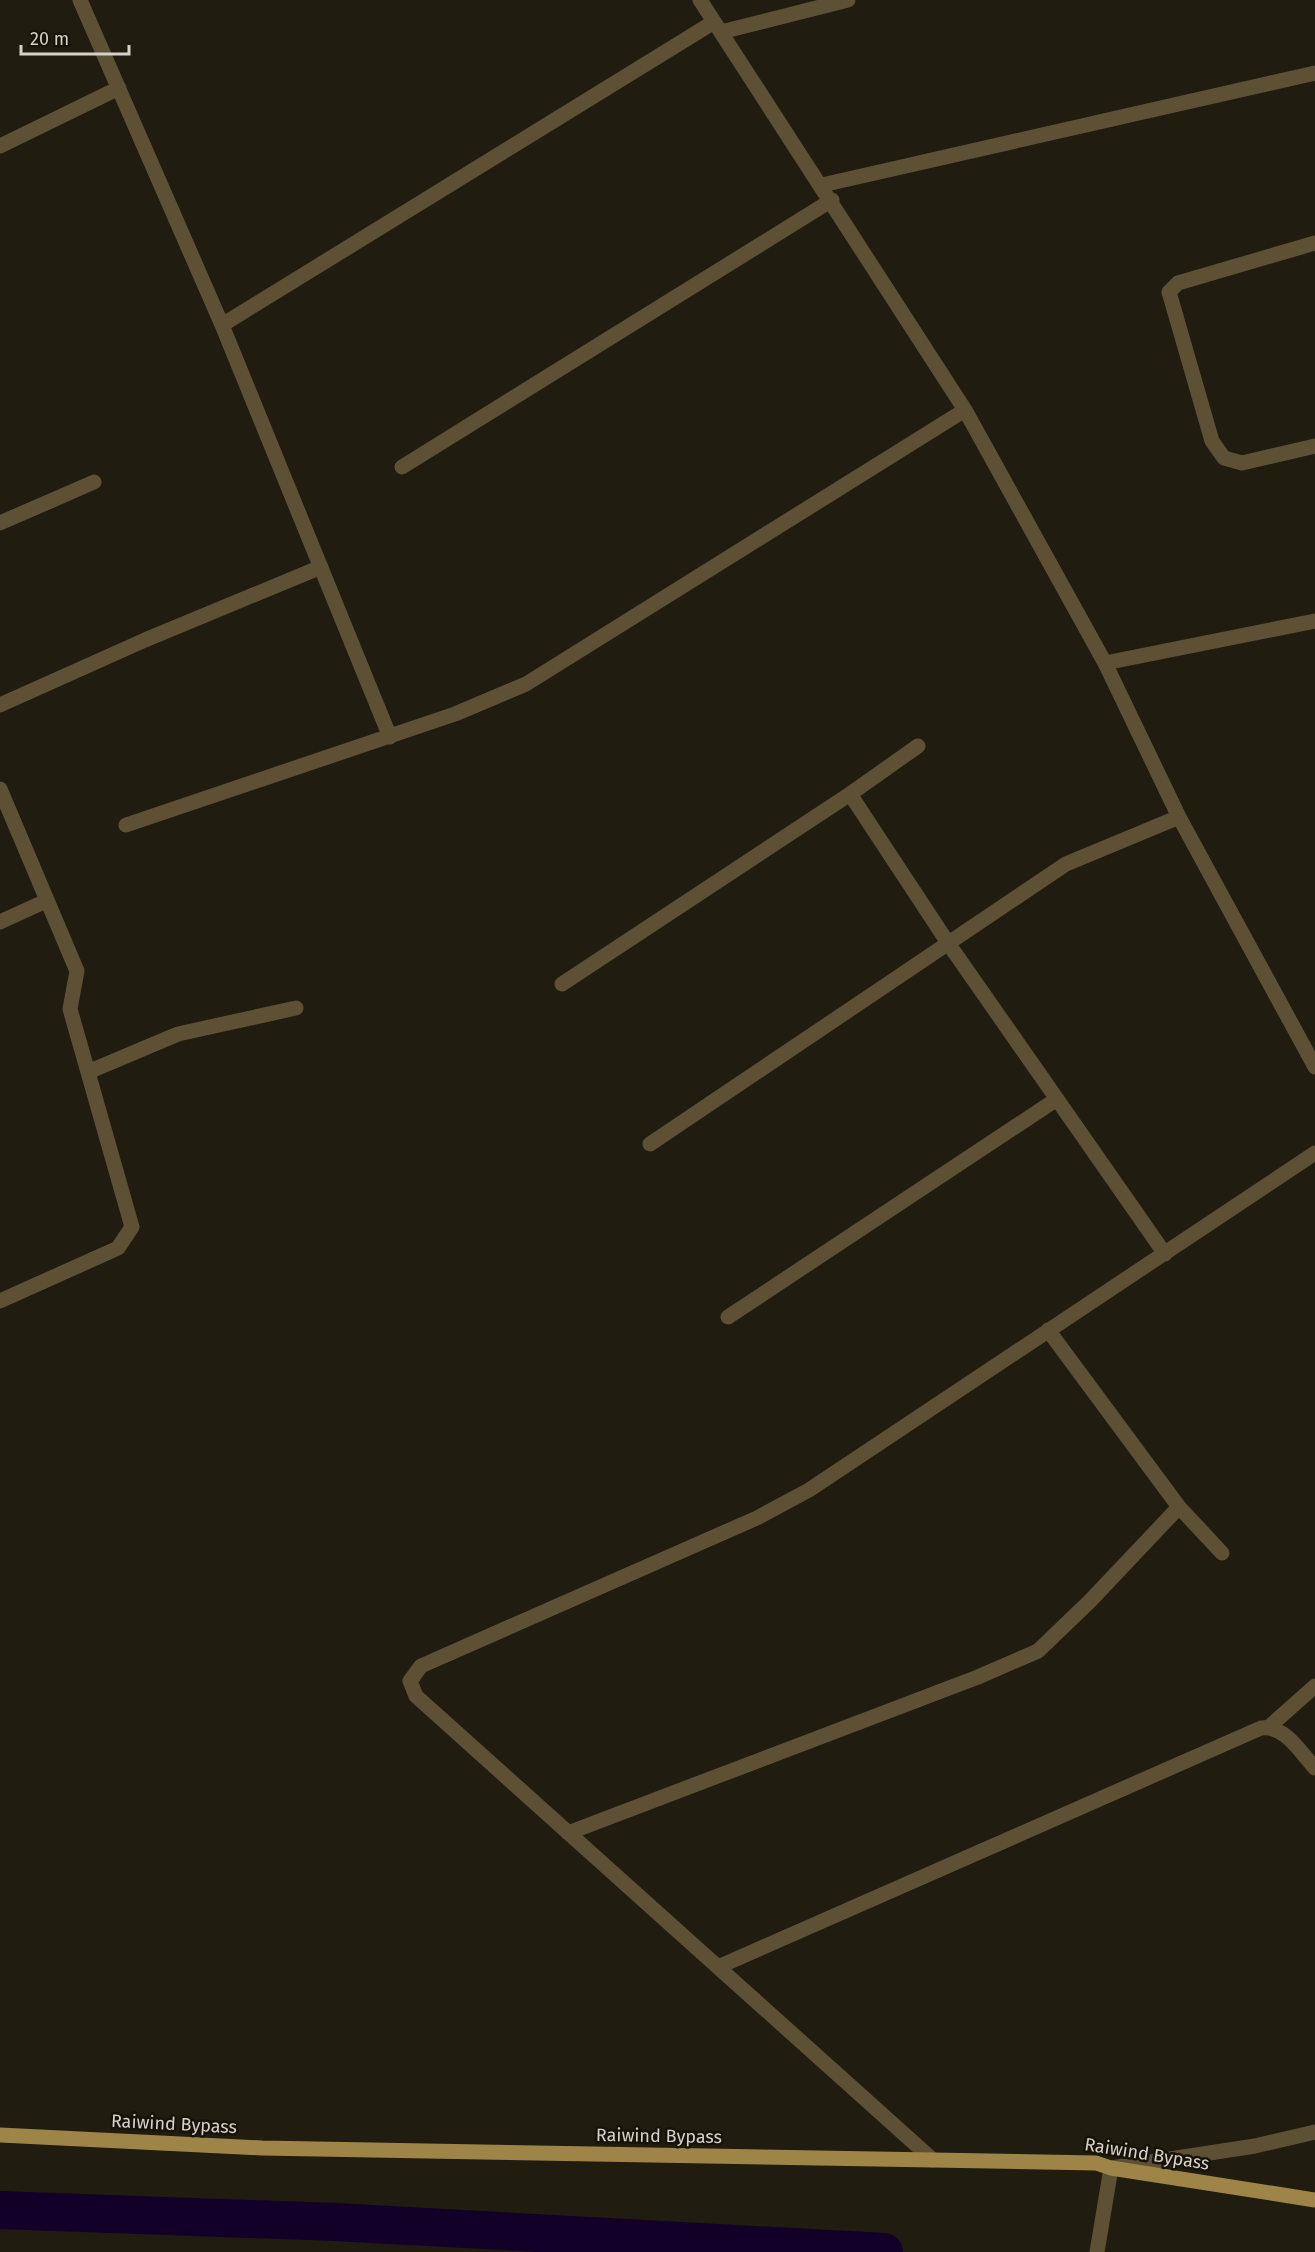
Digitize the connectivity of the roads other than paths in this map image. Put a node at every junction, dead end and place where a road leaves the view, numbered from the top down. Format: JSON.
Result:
{"nodes":[{"id":1,"x":80,"y":0,"type":"edge"},
{"id":2,"x":700,"y":0,"type":"edge"},
{"id":3,"x":848,"y":0,"type":"edge"},
{"id":4,"x":717,"y":27,"type":"junction"},
{"id":5,"x":1315,"y":73,"type":"edge"},
{"id":6,"x":119,"y":88,"type":"junction"},
{"id":7,"x":0,"y":146,"type":"edge"},
{"id":8,"x":822,"y":185,"type":"junction"},
{"id":9,"x":832,"y":200,"type":"junction"},
{"id":10,"x":1315,"y":243,"type":"edge"},
{"id":11,"x":222,"y":325,"type":"junction"},
{"id":12,"x":965,"y":410,"type":"junction"},
{"id":13,"x":1315,"y":446,"type":"edge"},
{"id":14,"x":402,"y":467,"type":"dead end"},
{"id":15,"x":94,"y":482,"type":"dead end"},
{"id":16,"x":0,"y":523,"type":"edge"},
{"id":17,"x":321,"y":567,"type":"junction"},
{"id":18,"x":1315,"y":621,"type":"edge"},
{"id":19,"x":1105,"y":663,"type":"junction"},
{"id":20,"x":0,"y":705,"type":"edge"},
{"id":21,"x":390,"y":737,"type":"junction"},
{"id":22,"x":918,"y":746,"type":"dead end"},
{"id":23,"x":0,"y":789,"type":"edge"},
{"id":24,"x":850,"y":794,"type":"junction"},
{"id":25,"x":1179,"y":817,"type":"junction"},
{"id":26,"x":126,"y":825,"type":"dead end"},
{"id":27,"x":46,"y":901,"type":"junction"},
{"id":28,"x":0,"y":922,"type":"edge"},
{"id":29,"x":948,"y":943,"type":"junction"},
{"id":30,"x":562,"y":984,"type":"dead end"},
{"id":31,"x":296,"y":1008,"type":"dead end"},
{"id":32,"x":1315,"y":1067,"type":"edge"},
{"id":33,"x":88,"y":1072,"type":"junction"},
{"id":34,"x":1057,"y":1099,"type":"junction"},
{"id":35,"x":650,"y":1144,"type":"dead end"},
{"id":36,"x":1315,"y":1153,"type":"edge"},
{"id":37,"x":1165,"y":1254,"type":"junction"},
{"id":38,"x":0,"y":1301,"type":"edge"},
{"id":39,"x":728,"y":1317,"type":"dead end"},
{"id":40,"x":1048,"y":1330,"type":"junction"},
{"id":41,"x":1179,"y":1507,"type":"junction"},
{"id":42,"x":1222,"y":1553,"type":"dead end"},
{"id":43,"x":1315,"y":1686,"type":"edge"},
{"id":44,"x":1270,"y":1726,"type":"junction"},
{"id":45,"x":1315,"y":1768,"type":"edge"},
{"id":46,"x":568,"y":1833,"type":"junction"},
{"id":47,"x":718,"y":1967,"type":"junction"},
{"id":48,"x":1315,"y":2132,"type":"edge"},
{"id":49,"x":0,"y":2135,"type":"edge"},
{"id":50,"x":933,"y":2160,"type":"junction"},
{"id":51,"x":1111,"y":2168,"type":"junction"},
{"id":52,"x":1315,"y":2200,"type":"edge"},
{"id":53,"x":1097,"y":2252,"type":"edge"}],
"edges":[{"from":1,"to":6,"type":"street"},
{"from":2,"to":4,"type":"street"},
{"from":3,"to":4,"type":"street"},
{"from":4,"to":8,"type":"street"},
{"from":4,"to":11,"type":"street"},
{"from":5,"to":8,"type":"street"},
{"from":6,"to":7,"type":"street"},
{"from":6,"to":11,"type":"street"},
{"from":8,"to":9,"type":"street"},
{"from":9,"to":12,"type":"street"},
{"from":9,"to":14,"type":"street"},
{"from":10,"to":13,"type":"street"},
{"from":11,"to":17,"type":"street"},
{"from":12,"to":19,"type":"street"},
{"from":12,"to":21,"type":"street"},
{"from":15,"to":16,"type":"street"},
{"from":17,"to":20,"type":"street"},
{"from":17,"to":21,"type":"street"},
{"from":18,"to":19,"type":"street"},
{"from":19,"to":25,"type":"street"},
{"from":21,"to":26,"type":"street"},
{"from":22,"to":24,"type":"street"},
{"from":23,"to":27,"type":"street"},
{"from":24,"to":29,"type":"street"},
{"from":24,"to":30,"type":"street"},
{"from":25,"to":29,"type":"street"},
{"from":25,"to":32,"type":"street"},
{"from":27,"to":28,"type":"street"},
{"from":27,"to":33,"type":"street"},
{"from":29,"to":34,"type":"street"},
{"from":29,"to":35,"type":"street"},
{"from":31,"to":33,"type":"street"},
{"from":33,"to":38,"type":"street"},
{"from":34,"to":37,"type":"street"},
{"from":34,"to":39,"type":"street"},
{"from":36,"to":37,"type":"street"},
{"from":37,"to":40,"type":"street"},
{"from":40,"to":41,"type":"street"},
{"from":40,"to":46,"type":"street"},
{"from":41,"to":42,"type":"street"},
{"from":41,"to":46,"type":"street"},
{"from":43,"to":44,"type":"street"},
{"from":44,"to":45,"type":"street"},
{"from":44,"to":47,"type":"street"},
{"from":46,"to":47,"type":"street"},
{"from":47,"to":50,"type":"street"},
{"from":48,"to":51,"type":"street"},
{"from":49,"to":50,"type":"main road","name":"Raiwind Bypass"},
{"from":50,"to":51,"type":"main road","name":"Raiwind Bypass"},
{"from":51,"to":52,"type":"main road","name":"Raiwind Bypass"},
{"from":51,"to":53,"type":"street"}]}
